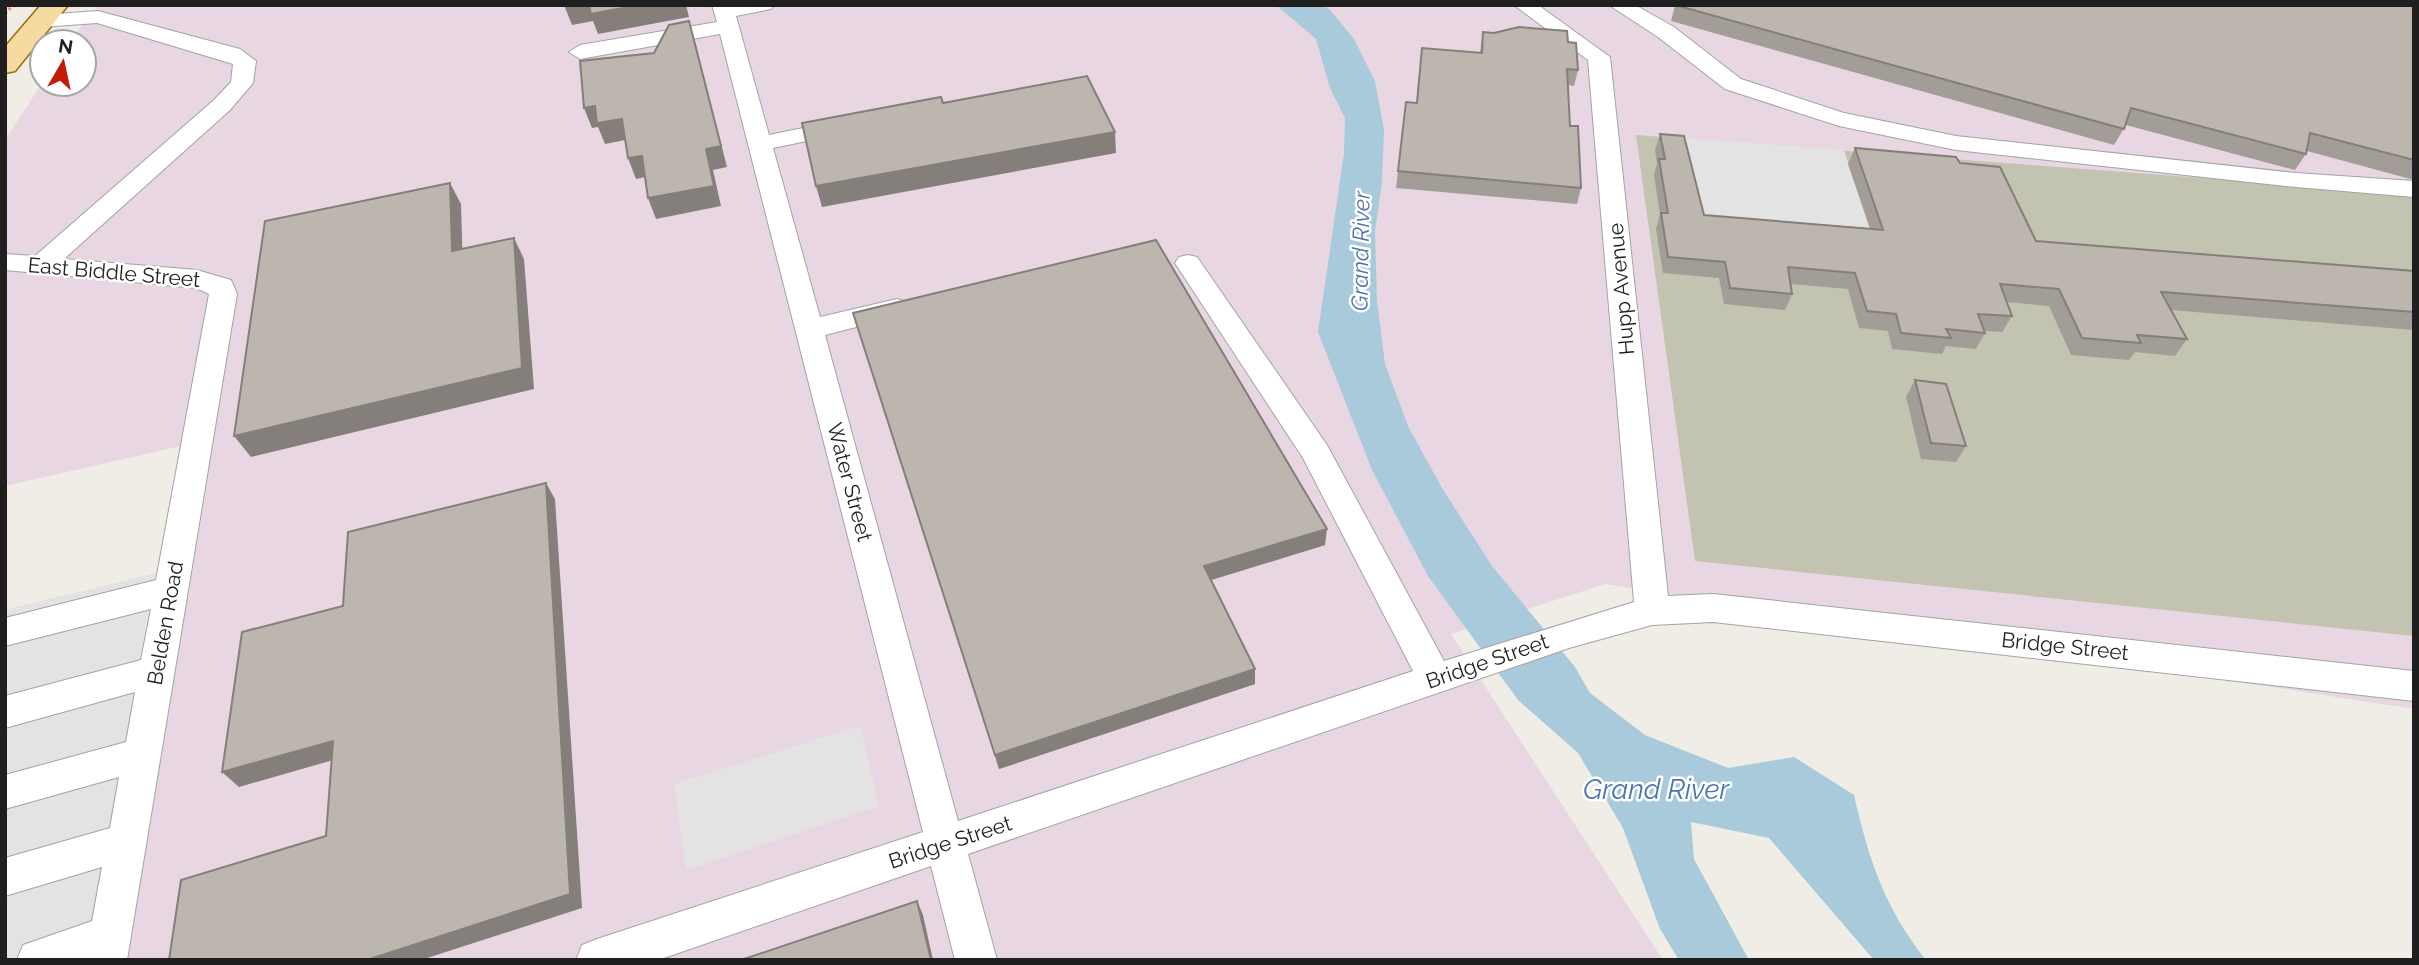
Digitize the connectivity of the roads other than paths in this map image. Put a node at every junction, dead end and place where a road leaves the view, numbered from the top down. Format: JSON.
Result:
{"nodes":[{"id":1,"x":764,"y":5,"type":"edge"},
{"id":2,"x":1524,"y":5,"type":"edge"},
{"id":3,"x":1619,"y":5,"type":"edge"},
{"id":4,"x":49,"y":13,"type":"edge"},
{"id":5,"x":725,"y":14,"type":"edge"},
{"id":6,"x":580,"y":52,"type":"dead end"},
{"id":7,"x":5,"y":65,"type":"edge"},
{"id":8,"x":869,"y":122,"type":"edge"},
{"id":9,"x":760,"y":144,"type":"junction"},
{"id":10,"x":2414,"y":189,"type":"edge"},
{"id":11,"x":5,"y":262,"type":"edge"},
{"id":12,"x":1188,"y":263,"type":"dead end"},
{"id":13,"x":41,"y":265,"type":"junction"},
{"id":14,"x":221,"y":286,"type":"joint"},
{"id":15,"x":918,"y":303,"type":"edge"},
{"id":16,"x":810,"y":329,"type":"junction"},
{"id":17,"x":171,"y":590,"type":"junction"},
{"id":18,"x":1652,"y":611,"type":"junction"},
{"id":19,"x":5,"y":632,"type":"edge"},
{"id":20,"x":157,"y":671,"type":"junction"},
{"id":21,"x":1446,"y":675,"type":"junction"},
{"id":22,"x":2414,"y":686,"type":"edge"},
{"id":23,"x":5,"y":712,"type":"edge"},
{"id":24,"x":142,"y":754,"type":"junction"},
{"id":25,"x":5,"y":792,"type":"edge"},
{"id":26,"x":127,"y":842,"type":"junction"},
{"id":27,"x":947,"y":844,"type":"junction"},
{"id":28,"x":5,"y":877,"type":"edge"},
{"id":29,"x":108,"y":947,"type":"edge"},
{"id":30,"x":38,"y":960,"type":"edge"},
{"id":31,"x":597,"y":960,"type":"edge"},
{"id":32,"x":976,"y":960,"type":"edge"}],
"edges":[{"from":1,"to":5,"type":"street"},
{"from":2,"to":18,"type":"street","name":"Hupp Avenue"},
{"from":3,"to":10,"type":"street"},
{"from":4,"to":7,"type":"main road"},
{"from":4,"to":13,"type":"street"},
{"from":5,"to":6,"type":"street"},
{"from":5,"to":9,"type":"street","name":"Water Street"},
{"from":8,"to":9,"type":"street"},
{"from":9,"to":16,"type":"street","name":"Water Street"},
{"from":11,"to":13,"type":"street","name":"East Biddle Street"},
{"from":12,"to":21,"type":"street"},
{"from":13,"to":14,"type":"street","name":"East Biddle Street"},
{"from":14,"to":17,"type":"street","name":"Belden Road"},
{"from":15,"to":16,"type":"street"},
{"from":16,"to":27,"type":"street","name":"Water Street"},
{"from":17,"to":19,"type":"street"},
{"from":17,"to":20,"type":"street","name":"Belden Road"},
{"from":18,"to":21,"type":"street","name":"Bridge Street"},
{"from":18,"to":22,"type":"street","name":"Bridge Street"},
{"from":20,"to":23,"type":"street"},
{"from":20,"to":24,"type":"street","name":"Belden Road"},
{"from":21,"to":27,"type":"street","name":"Bridge Street"},
{"from":24,"to":25,"type":"street"},
{"from":24,"to":26,"type":"street","name":"Belden Road"},
{"from":26,"to":28,"type":"street"},
{"from":26,"to":29,"type":"street","name":"Belden Road"},
{"from":27,"to":31,"type":"street","name":"Bridge Street"},
{"from":27,"to":32,"type":"street","name":"Water Street"},
{"from":29,"to":30,"type":"street"}]}
